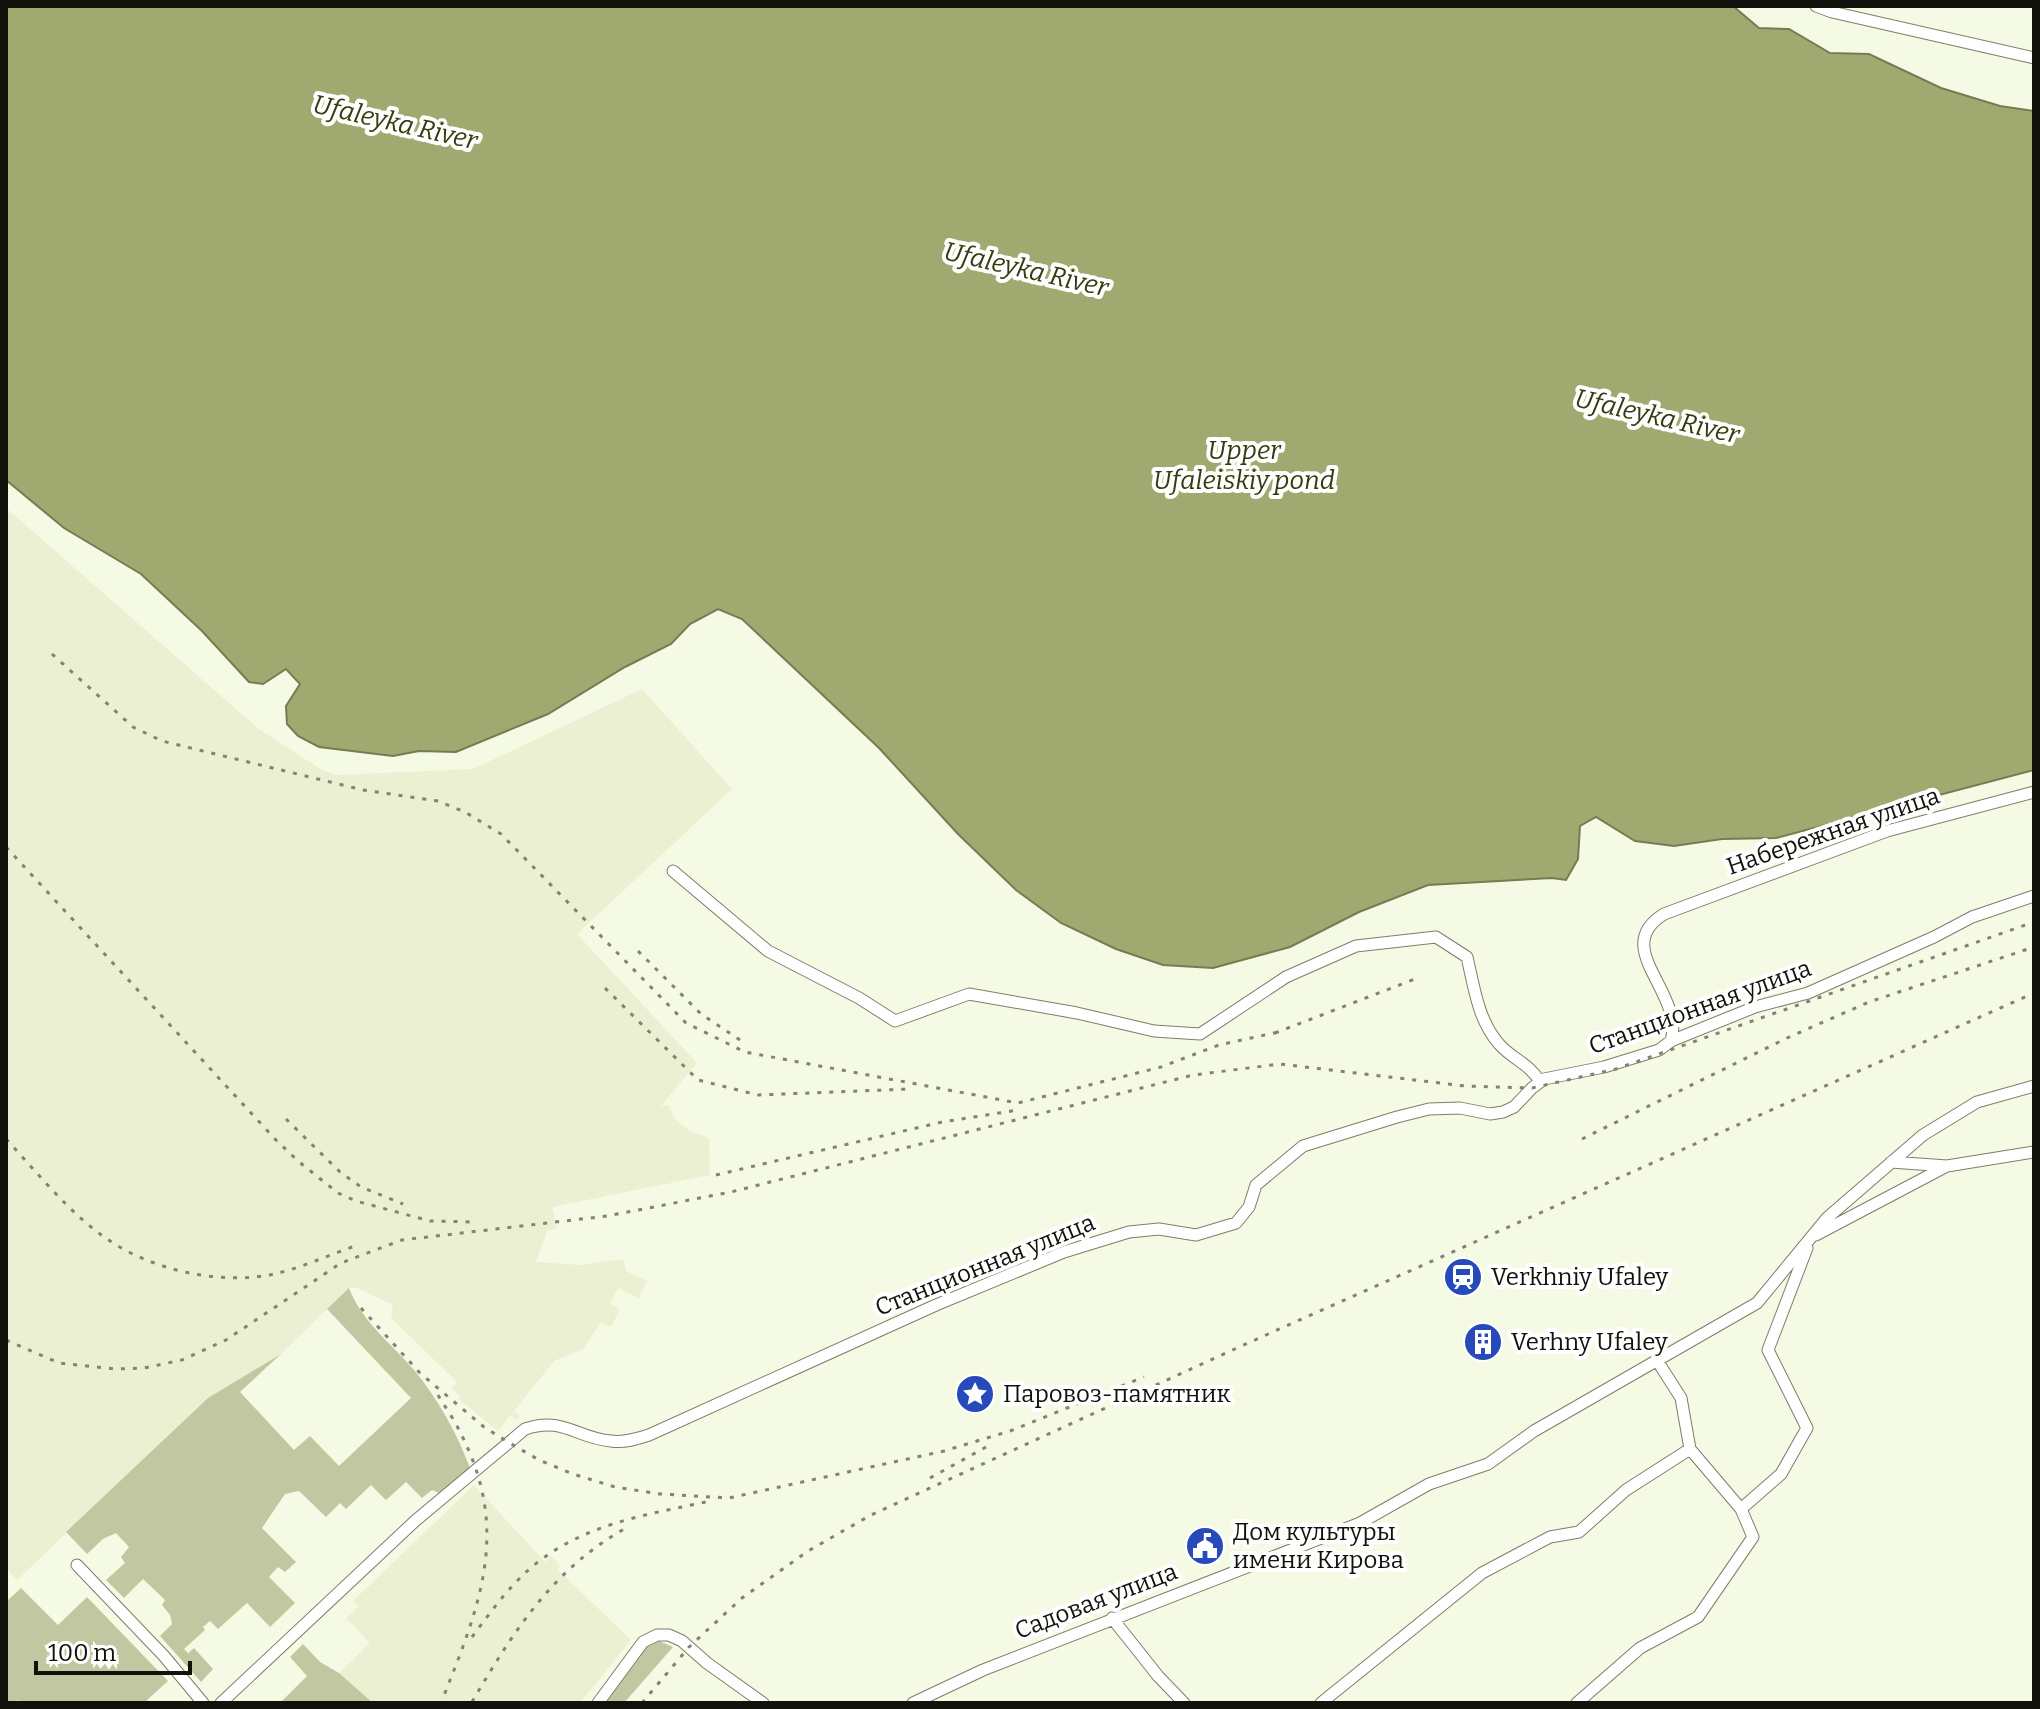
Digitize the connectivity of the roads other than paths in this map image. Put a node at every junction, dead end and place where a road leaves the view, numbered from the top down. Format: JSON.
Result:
{"nodes":[{"id":1,"x":1816,"y":6,"type":"edge"},
{"id":2,"x":1832,"y":9,"type":"edge"},
{"id":3,"x":2034,"y":58,"type":"edge"},
{"id":4,"x":2034,"y":792,"type":"edge"},
{"id":5,"x":673,"y":871,"type":"dead end"},
{"id":6,"x":2034,"y":896,"type":"edge"},
{"id":7,"x":1671,"y":1041,"type":"junction"},
{"id":8,"x":1540,"y":1082,"type":"junction"},
{"id":9,"x":2034,"y":1086,"type":"edge"},
{"id":10,"x":2034,"y":1152,"type":"edge"},
{"id":11,"x":1891,"y":1162,"type":"junction"},
{"id":12,"x":1947,"y":1166,"type":"junction"},
{"id":13,"x":1811,"y":1238,"type":"junction"},
{"id":14,"x":1658,"y":1362,"type":"junction"},
{"id":15,"x":1690,"y":1449,"type":"junction"},
{"id":16,"x":1741,"y":1509,"type":"junction"},
{"id":17,"x":77,"y":1565,"type":"dead end"},
{"id":18,"x":1112,"y":1618,"type":"junction"},
{"id":19,"x":203,"y":1703,"type":"edge"},
{"id":20,"x":221,"y":1703,"type":"edge"},
{"id":21,"x":598,"y":1703,"type":"edge"},
{"id":22,"x":763,"y":1703,"type":"edge"},
{"id":23,"x":913,"y":1703,"type":"edge"},
{"id":24,"x":1184,"y":1703,"type":"edge"},
{"id":25,"x":1321,"y":1703,"type":"edge"},
{"id":26,"x":1577,"y":1703,"type":"edge"}],
"edges":[{"from":1,"to":2,"type":"street"},
{"from":2,"to":3,"type":"street"},
{"from":4,"to":7,"type":"street","name":"Набережная улица"},
{"from":5,"to":8,"type":"street"},
{"from":6,"to":7,"type":"street","name":"Станционная улица"},
{"from":7,"to":8,"type":"street","name":"Станционная улица"},
{"from":8,"to":20,"type":"street","name":"Станционная улица"},
{"from":9,"to":11,"type":"street","name":"Садовая улица"},
{"from":10,"to":12,"type":"street"},
{"from":11,"to":12,"type":"street"},
{"from":11,"to":13,"type":"street","name":"Садовая улица"},
{"from":12,"to":13,"type":"street"},
{"from":13,"to":14,"type":"street","name":"Садовая улица"},
{"from":13,"to":16,"type":"street"},
{"from":14,"to":15,"type":"street"},
{"from":14,"to":18,"type":"street","name":"Садовая улица"},
{"from":15,"to":16,"type":"street"},
{"from":15,"to":25,"type":"street"},
{"from":16,"to":26,"type":"street"},
{"from":17,"to":19,"type":"street"},
{"from":18,"to":23,"type":"street","name":"Садовая улица"},
{"from":18,"to":24,"type":"street"},
{"from":21,"to":22,"type":"street"}]}
